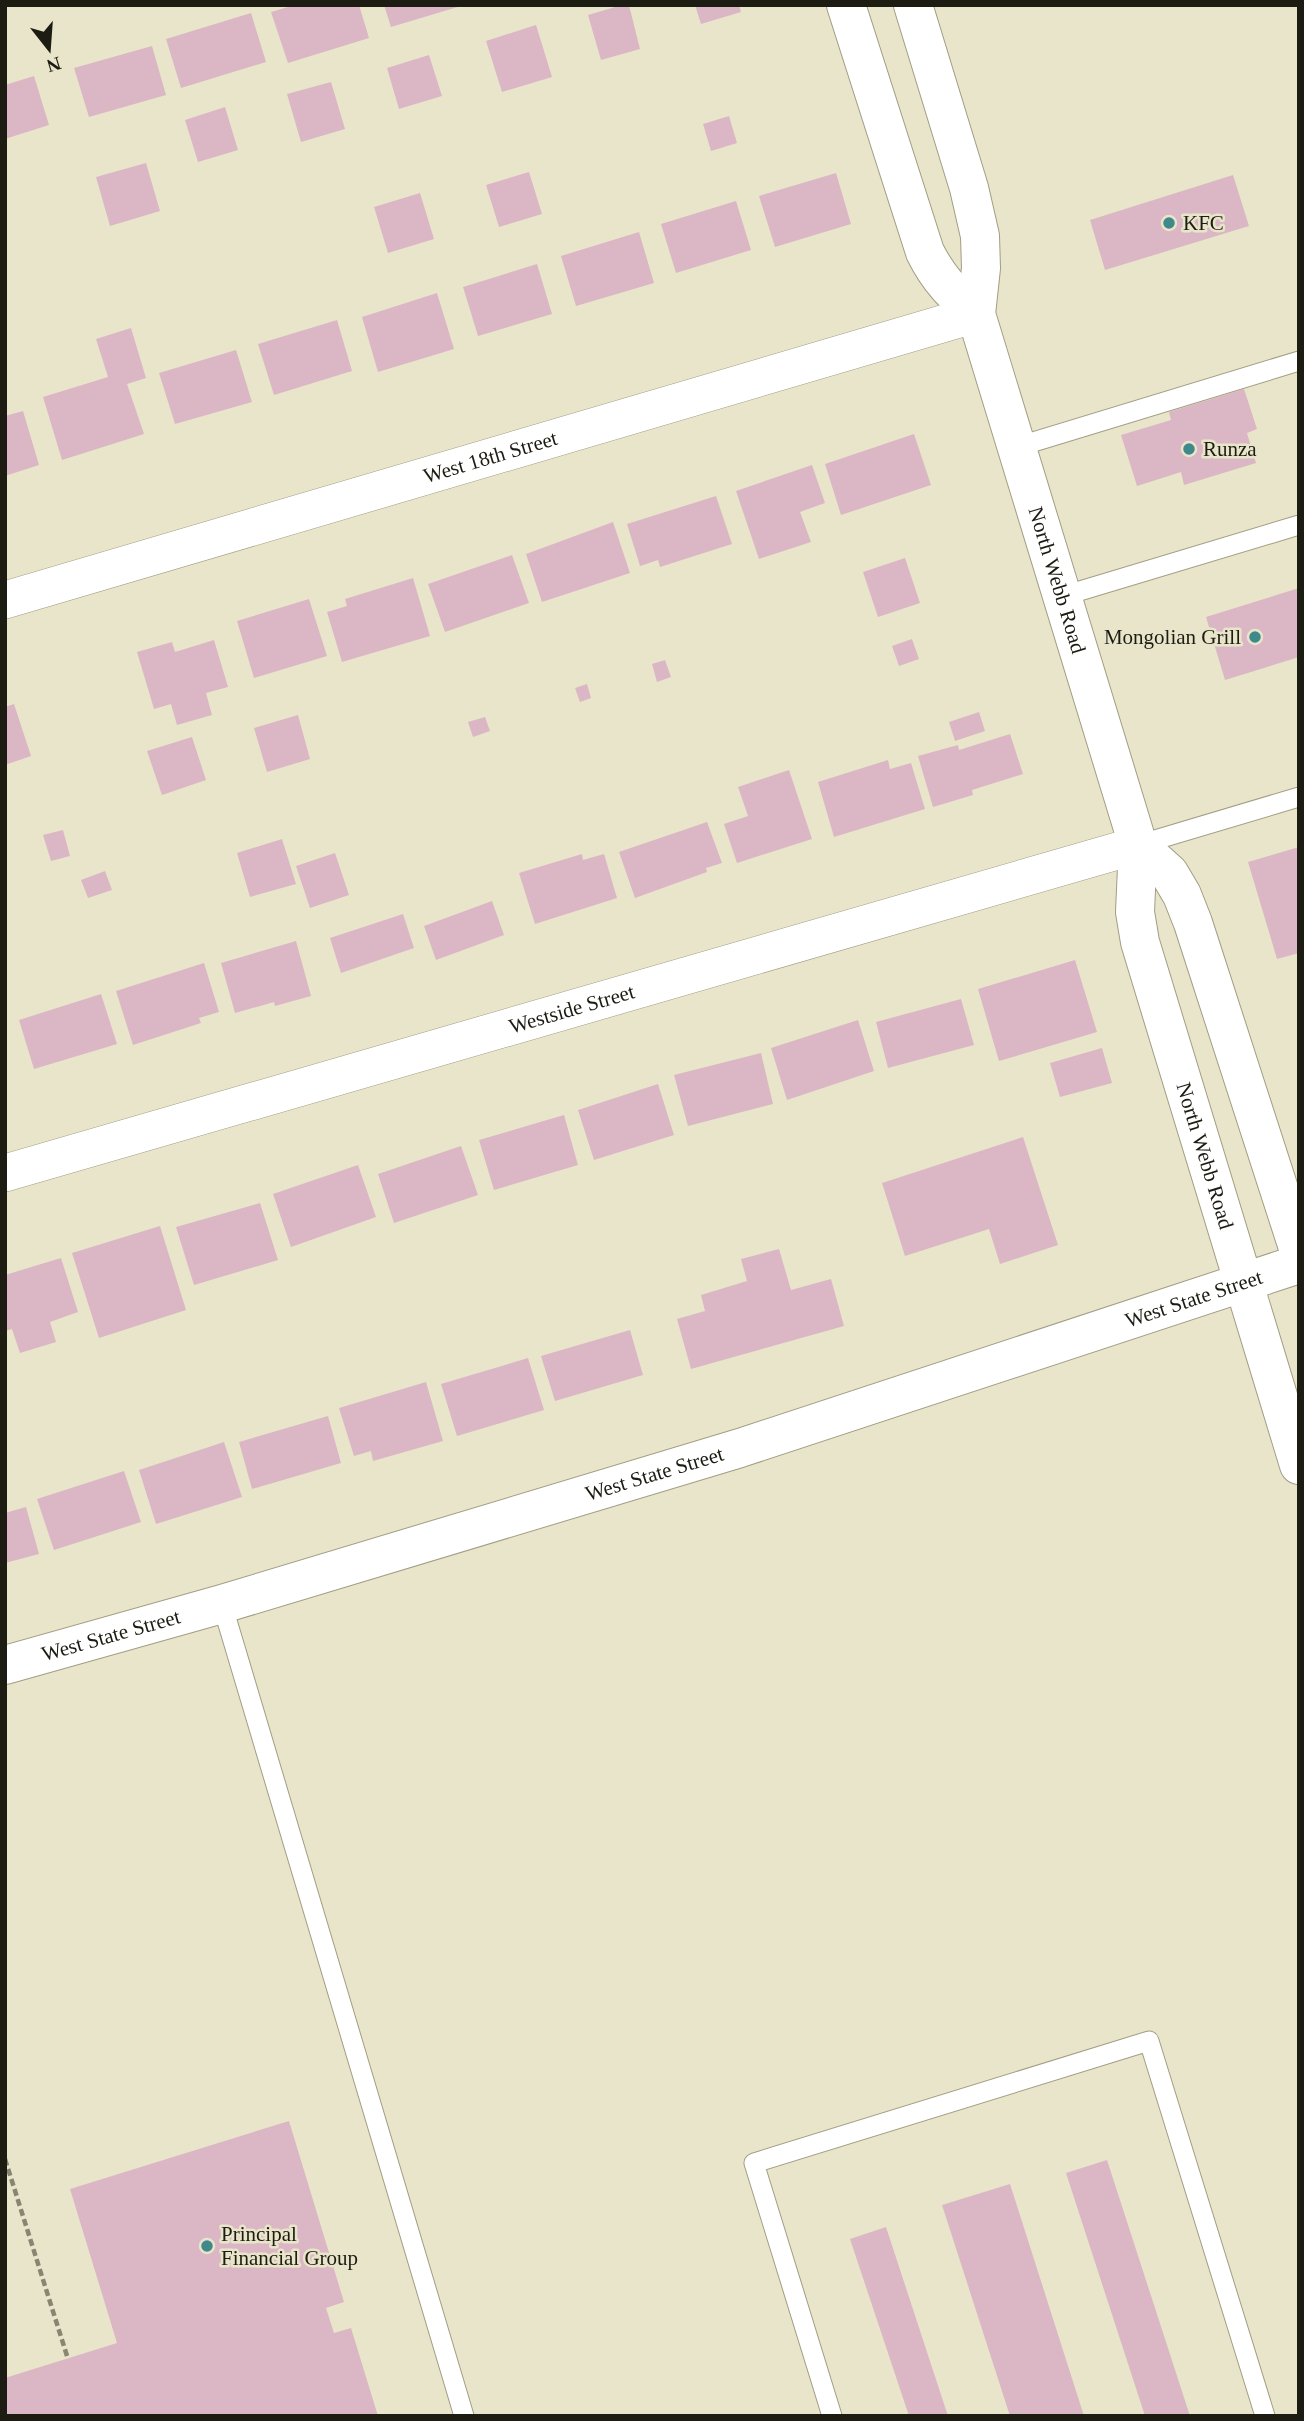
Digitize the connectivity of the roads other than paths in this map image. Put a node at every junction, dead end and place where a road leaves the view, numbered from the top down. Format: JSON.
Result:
{"nodes":[{"id":1,"x":846,"y":5,"type":"edge"},
{"id":2,"x":913,"y":5,"type":"edge"},
{"id":3,"x":976,"y":314,"type":"junction"},
{"id":4,"x":1299,"y":361,"type":"edge"},
{"id":5,"x":1017,"y":447,"type":"junction"},
{"id":6,"x":1299,"y":525,"type":"edge"},
{"id":7,"x":1063,"y":596,"type":"junction"},
{"id":8,"x":5,"y":600,"type":"edge"},
{"id":9,"x":1299,"y":797,"type":"edge"},
{"id":10,"x":1138,"y":845,"type":"junction"},
{"id":11,"x":5,"y":1173,"type":"edge"},
{"id":12,"x":1299,"y":1251,"type":"edge"},
{"id":13,"x":1299,"y":1264,"type":"edge"},
{"id":14,"x":1242,"y":1282,"type":"junction"},
{"id":15,"x":1299,"y":1465,"type":"edge"},
{"id":16,"x":222,"y":1604,"type":"junction"},
{"id":17,"x":5,"y":1665,"type":"edge"},
{"id":18,"x":464,"y":2416,"type":"edge"},
{"id":19,"x":832,"y":2416,"type":"edge"},
{"id":20,"x":1265,"y":2416,"type":"edge"}],
"edges":[{"from":1,"to":3,"type":"main road"},
{"from":2,"to":3,"type":"main road","name":"North Webb Road"},
{"from":3,"to":5,"type":"main road","name":"North Webb Road"},
{"from":3,"to":8,"type":"street","name":"West 18th Street"},
{"from":4,"to":5,"type":"lane"},
{"from":5,"to":7,"type":"main road","name":"North Webb Road"},
{"from":6,"to":7,"type":"lane"},
{"from":7,"to":10,"type":"main road","name":"North Webb Road"},
{"from":9,"to":10,"type":"lane"},
{"from":10,"to":11,"type":"street","name":"Westside Street"},
{"from":10,"to":12,"type":"main road"},
{"from":10,"to":14,"type":"main road","name":"North Webb Road"},
{"from":13,"to":14,"type":"main road","name":"West State Street"},
{"from":14,"to":15,"type":"main road","name":"North Webb Road"},
{"from":14,"to":16,"type":"main road","name":"West State Street"},
{"from":16,"to":17,"type":"main road","name":"West State Street"},
{"from":16,"to":18,"type":"lane"},
{"from":19,"to":20,"type":"lane"}]}
